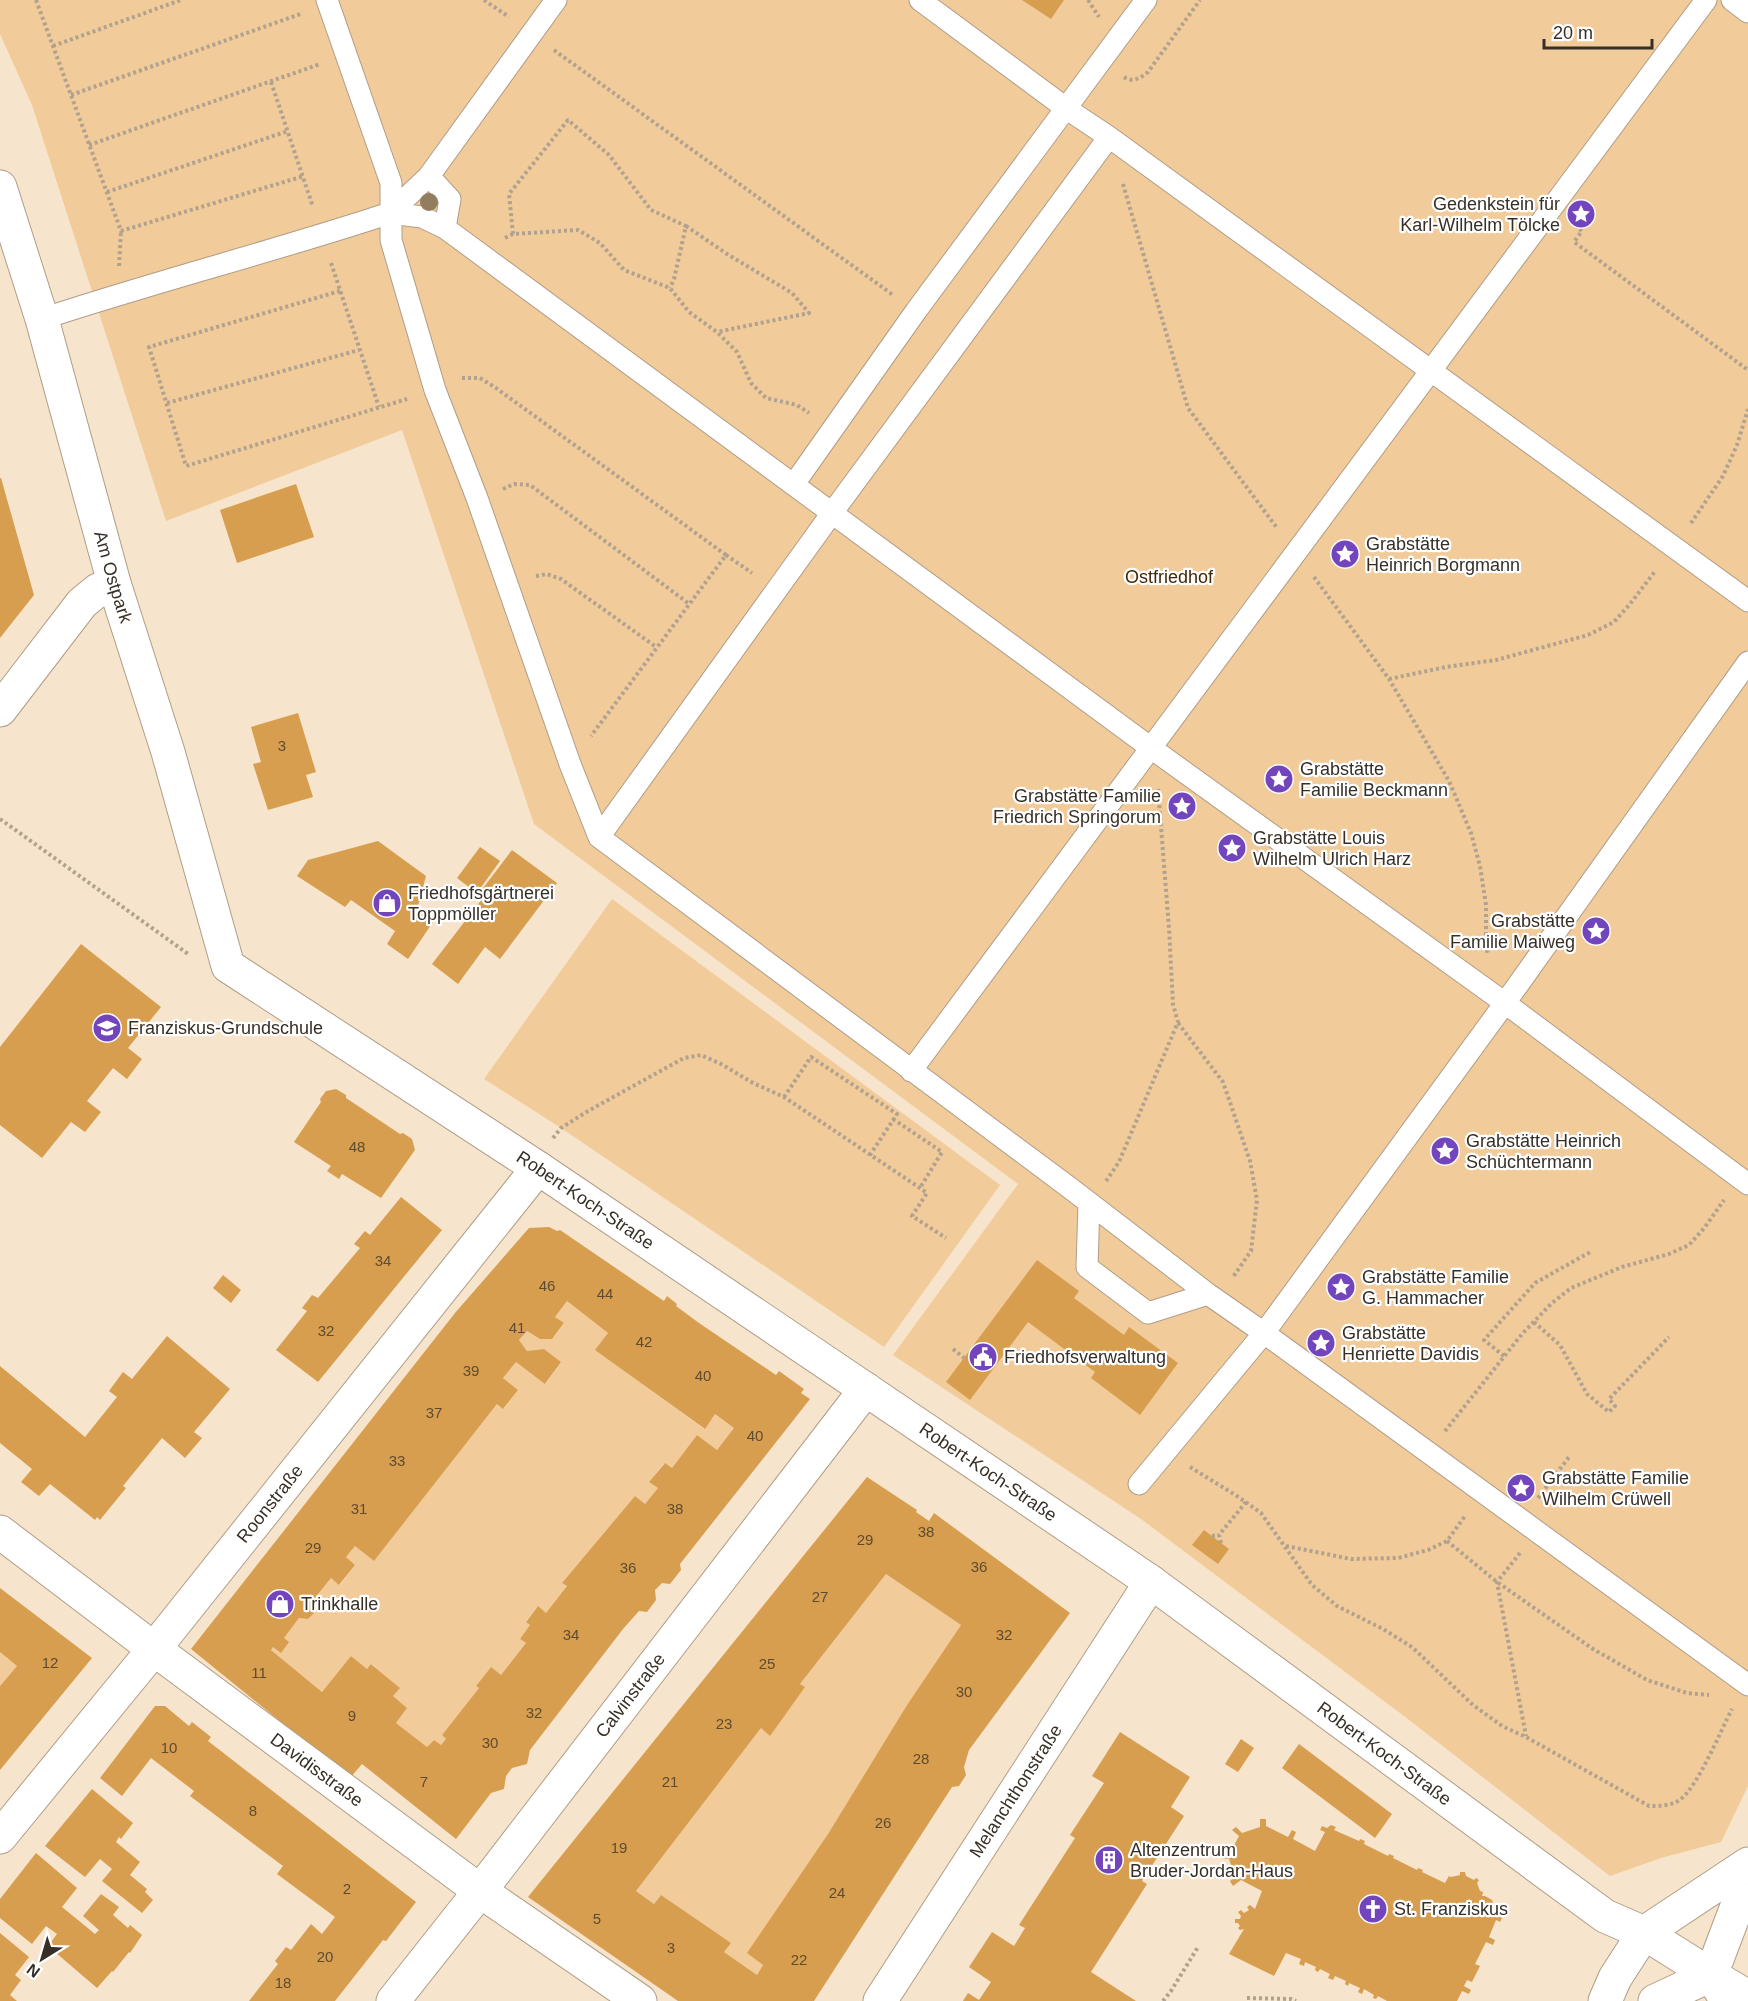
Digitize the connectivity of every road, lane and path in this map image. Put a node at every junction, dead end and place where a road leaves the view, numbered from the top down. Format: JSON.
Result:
{"nodes":[{"id":1,"x":36,"y":0,"type":"edge"},
{"id":2,"x":181,"y":0,"type":"edge"},
{"id":3,"x":484,"y":0,"type":"edge"},
{"id":4,"x":556,"y":0,"type":"edge"},
{"id":5,"x":920,"y":0,"type":"edge"},
{"id":6,"x":1146,"y":0,"type":"edge"},
{"id":7,"x":1200,"y":0,"type":"edge"},
{"id":8,"x":1706,"y":0,"type":"edge"},
{"id":9,"x":1732,"y":0,"type":"edge"},
{"id":10,"x":328,"y":2,"type":"edge"},
{"id":11,"x":1748,"y":12,"type":"edge"},
{"id":12,"x":532,"y":33,"type":"junction"},
{"id":13,"x":53,"y":46,"type":"junction"},
{"id":14,"x":347,"y":55,"type":"junction"},
{"id":15,"x":1101,"y":61,"type":"junction"},
{"id":16,"x":271,"y":82,"type":"junction"},
{"id":17,"x":71,"y":95,"type":"junction"},
{"id":18,"x":1067,"y":109,"type":"junction"},
{"id":19,"x":288,"y":131,"type":"junction"},
{"id":20,"x":1109,"y":137,"type":"junction"},
{"id":21,"x":89,"y":145,"type":"junction"},
{"id":22,"x":304,"y":176,"type":"junction"},
{"id":23,"x":429,"y":176,"type":"junction"},
{"id":24,"x":107,"y":192,"type":"junction"},
{"id":25,"x":3,"y":204,"type":"edge"},
{"id":26,"x":1552,"y":209,"type":"junction"},
{"id":27,"x":390,"y":213,"type":"junction"},
{"id":28,"x":686,"y":226,"type":"junction"},
{"id":29,"x":445,"y":228,"type":"junction"},
{"id":30,"x":513,"y":234,"type":"junction"},
{"id":31,"x":322,"y":236,"type":"junction"},
{"id":32,"x":475,"y":251,"type":"junction"},
{"id":33,"x":670,"y":288,"type":"junction"},
{"id":34,"x":340,"y":291,"type":"junction"},
{"id":35,"x":916,"y":311,"type":"junction"},
{"id":36,"x":42,"y":319,"type":"junction"},
{"id":37,"x":717,"y":332,"type":"junction"},
{"id":38,"x":359,"y":350,"type":"junction"},
{"id":39,"x":1748,"y":370,"type":"edge"},
{"id":40,"x":1431,"y":372,"type":"junction"},
{"id":41,"x":435,"y":390,"type":"junction"},
{"id":42,"x":168,"y":404,"type":"junction"},
{"id":43,"x":379,"y":407,"type":"junction"},
{"id":44,"x":1748,"y":409,"type":"edge"},
{"id":45,"x":831,"y":430,"type":"junction"},
{"id":46,"x":794,"y":484,"type":"junction"},
{"id":47,"x":477,"y":498,"type":"junction"},
{"id":48,"x":832,"y":513,"type":"junction"},
{"id":49,"x":1675,"y":546,"type":"junction"},
{"id":50,"x":1296,"y":554,"type":"junction"},
{"id":51,"x":114,"y":583,"type":"junction"},
{"id":52,"x":508,"y":587,"type":"junction"},
{"id":53,"x":1748,"y":601,"type":"edge"},
{"id":54,"x":688,"y":603,"type":"junction"},
{"id":55,"x":656,"y":647,"type":"junction"},
{"id":56,"x":1748,"y":662,"type":"edge"},
{"id":57,"x":1389,"y":679,"type":"junction"},
{"id":58,"x":0,"y":710,"type":"edge"},
{"id":59,"x":1151,"y":748,"type":"junction"},
{"id":60,"x":570,"y":764,"type":"junction"},
{"id":61,"x":0,"y":819,"type":"edge"},
{"id":62,"x":599,"y":837,"type":"junction"},
{"id":63,"x":191,"y":956,"type":"dead end"},
{"id":64,"x":228,"y":966,"type":"joint"},
{"id":65,"x":1505,"y":1003,"type":"junction"},
{"id":66,"x":1178,"y":1022,"type":"junction"},
{"id":67,"x":911,"y":1071,"type":"junction"},
{"id":68,"x":784,"y":1097,"type":"junction"},
{"id":69,"x":893,"y":1119,"type":"junction"},
{"id":70,"x":561,"y":1128,"type":"dead end"},
{"id":71,"x":870,"y":1155,"type":"junction"},
{"id":72,"x":538,"y":1168,"type":"junction"},
{"id":73,"x":1743,"y":1181,"type":"edge"},
{"id":74,"x":920,"y":1188,"type":"junction"},
{"id":75,"x":1089,"y":1203,"type":"junction"},
{"id":76,"x":946,"y":1238,"type":"dead end"},
{"id":77,"x":1592,"y":1251,"type":"dead end"},
{"id":78,"x":1229,"y":1284,"type":"dead end"},
{"id":79,"x":1208,"y":1294,"type":"junction"},
{"id":80,"x":1534,"y":1322,"type":"junction"},
{"id":81,"x":1264,"y":1333,"type":"junction"},
{"id":82,"x":1669,"y":1336,"type":"dead end"},
{"id":83,"x":953,"y":1349,"type":"dead end"},
{"id":84,"x":1504,"y":1356,"type":"junction"},
{"id":85,"x":964,"y":1358,"type":"dead end"},
{"id":86,"x":866,"y":1389,"type":"junction"},
{"id":87,"x":1166,"y":1450,"type":"junction"},
{"id":88,"x":1428,"y":1453,"type":"junction"},
{"id":89,"x":1569,"y":1457,"type":"dead end"},
{"id":90,"x":1139,"y":1484,"type":"dead end"},
{"id":91,"x":1483,"y":1492,"type":"junction"},
{"id":92,"x":1246,"y":1502,"type":"junction"},
{"id":93,"x":1521,"y":1520,"type":"junction"},
{"id":94,"x":0,"y":1532,"type":"edge"},
{"id":95,"x":1219,"y":1535,"type":"junction"},
{"id":96,"x":1212,"y":1536,"type":"dead end"},
{"id":97,"x":1447,"y":1541,"type":"junction"},
{"id":98,"x":1221,"y":1543,"type":"dead end"},
{"id":99,"x":1286,"y":1546,"type":"junction"},
{"id":100,"x":1151,"y":1582,"type":"junction"},
{"id":101,"x":1497,"y":1582,"type":"junction"},
{"id":102,"x":154,"y":1649,"type":"junction"},
{"id":103,"x":1748,"y":1685,"type":"edge"},
{"id":104,"x":1710,"y":1695,"type":"dead end"},
{"id":105,"x":1733,"y":1707,"type":"dead end"},
{"id":106,"x":1526,"y":1737,"type":"junction"},
{"id":107,"x":0,"y":1837,"type":"edge"},
{"id":108,"x":1748,"y":1864,"type":"edge"},
{"id":109,"x":1748,"y":1877,"type":"edge"},
{"id":110,"x":480,"y":1892,"type":"junction"},
{"id":111,"x":1644,"y":1933,"type":"junction"},
{"id":112,"x":1198,"y":1947,"type":"dead end"},
{"id":113,"x":1719,"y":1988,"type":"edge"},
{"id":114,"x":1748,"y":1997,"type":"edge"},
{"id":115,"x":1247,"y":1998,"type":"dead end"},
{"id":116,"x":393,"y":2001,"type":"edge"},
{"id":117,"x":640,"y":2001,"type":"edge"},
{"id":118,"x":880,"y":2001,"type":"edge"},
{"id":119,"x":1163,"y":2001,"type":"edge"},
{"id":120,"x":1296,"y":2001,"type":"edge"},
{"id":121,"x":1605,"y":2001,"type":"edge"},
{"id":122,"x":1655,"y":2001,"type":"edge"}],
"edges":[{"from":1,"to":13,"type":"path"},
{"from":2,"to":13,"type":"path"},
{"from":3,"to":12,"type":"path"},
{"from":4,"to":12,"type":"lane"},
{"from":5,"to":18,"type":"lane"},
{"from":6,"to":15,"type":"lane"},
{"from":7,"to":15,"type":"path"},
{"from":8,"to":26,"type":"lane"},
{"from":9,"to":11,"type":"lane"},
{"from":10,"to":14,"type":"lane"},
{"from":10,"to":17,"type":"path"},
{"from":12,"to":23,"type":"lane"},
{"from":12,"to":35,"type":"path"},
{"from":13,"to":17,"type":"path"},
{"from":14,"to":16,"type":"path"},
{"from":14,"to":27,"type":"lane"},
{"from":15,"to":18,"type":"lane"},
{"from":16,"to":19,"type":"path"},
{"from":16,"to":21,"type":"path"},
{"from":17,"to":21,"type":"path"},
{"from":18,"to":20,"type":"lane"},
{"from":18,"to":35,"type":"lane"},
{"from":19,"to":22,"type":"path"},
{"from":19,"to":24,"type":"path"},
{"from":20,"to":40,"type":"lane"},
{"from":20,"to":48,"type":"lane"},
{"from":20,"to":50,"type":"path"},
{"from":21,"to":24,"type":"path"},
{"from":22,"to":24,"type":"path"},
{"from":22,"to":31,"type":"path"},
{"from":23,"to":27,"type":"lane"},
{"from":23,"to":29,"type":"lane"},
{"from":25,"to":36,"type":"street","name":"Am Ostpark"},
{"from":26,"to":39,"type":"path"},
{"from":26,"to":40,"type":"lane"},
{"from":27,"to":29,"type":"lane"},
{"from":27,"to":31,"type":"lane"},
{"from":27,"to":41,"type":"lane"},
{"from":28,"to":30,"type":"path"},
{"from":28,"to":33,"type":"path"},
{"from":28,"to":37,"type":"path"},
{"from":29,"to":32,"type":"lane"},
{"from":30,"to":32,"type":"path"},
{"from":30,"to":33,"type":"path"},
{"from":31,"to":34,"type":"path"},
{"from":31,"to":36,"type":"lane"},
{"from":32,"to":46,"type":"lane"},
{"from":33,"to":37,"type":"path"},
{"from":34,"to":38,"type":"path"},
{"from":34,"to":42,"type":"path"},
{"from":35,"to":45,"type":"lane"},
{"from":36,"to":51,"type":"street","name":"Am Ostpark"},
{"from":37,"to":45,"type":"path"},
{"from":38,"to":42,"type":"path"},
{"from":38,"to":43,"type":"path"},
{"from":40,"to":49,"type":"lane"},
{"from":40,"to":50,"type":"lane"},
{"from":41,"to":43,"type":"path"},
{"from":41,"to":47,"type":"lane"},
{"from":41,"to":54,"type":"path"},
{"from":42,"to":43,"type":"path"},
{"from":44,"to":49,"type":"path"},
{"from":45,"to":46,"type":"lane"},
{"from":46,"to":48,"type":"lane"},
{"from":47,"to":52,"type":"lane"},
{"from":47,"to":54,"type":"path"},
{"from":48,"to":59,"type":"lane"},
{"from":48,"to":62,"type":"lane"},
{"from":49,"to":53,"type":"lane"},
{"from":49,"to":57,"type":"path"},
{"from":50,"to":57,"type":"path"},
{"from":50,"to":59,"type":"lane"},
{"from":51,"to":58,"type":"street"},
{"from":51,"to":64,"type":"street","name":"Am Ostpark"},
{"from":52,"to":55,"type":"path"},
{"from":52,"to":60,"type":"lane"},
{"from":54,"to":55,"type":"path"},
{"from":55,"to":60,"type":"path"},
{"from":56,"to":65,"type":"lane"},
{"from":57,"to":65,"type":"path"},
{"from":59,"to":65,"type":"lane"},
{"from":59,"to":66,"type":"path"},
{"from":59,"to":67,"type":"lane"},
{"from":60,"to":62,"type":"lane"},
{"from":61,"to":63,"type":"path"},
{"from":62,"to":67,"type":"lane"},
{"from":64,"to":72,"type":"street","name":"Robert-Koch-Straße"},
{"from":65,"to":73,"type":"lane"},
{"from":65,"to":81,"type":"lane"},
{"from":66,"to":75,"type":"path"},
{"from":66,"to":78,"type":"path"},
{"from":67,"to":75,"type":"lane"},
{"from":68,"to":69,"type":"path"},
{"from":68,"to":70,"type":"path"},
{"from":68,"to":71,"type":"path"},
{"from":69,"to":71,"type":"path"},
{"from":69,"to":74,"type":"path"},
{"from":71,"to":74,"type":"path"},
{"from":72,"to":86,"type":"street","name":"Robert-Koch-Straße"},
{"from":72,"to":102,"type":"street","name":"Roonstraße"},
{"from":73,"to":80,"type":"path"},
{"from":74,"to":76,"type":"path"},
{"from":75,"to":79,"type":"lane"},
{"from":75,"to":79,"type":"lane"},
{"from":77,"to":84,"type":"path"},
{"from":79,"to":81,"type":"lane"},
{"from":80,"to":82,"type":"path"},
{"from":80,"to":84,"type":"path"},
{"from":81,"to":87,"type":"lane"},
{"from":81,"to":88,"type":"lane"},
{"from":83,"to":85,"type":"path"},
{"from":84,"to":88,"type":"path"},
{"from":86,"to":100,"type":"street","name":"Robert-Koch-Straße"},
{"from":86,"to":110,"type":"street","name":"Calvinstraße"},
{"from":87,"to":90,"type":"lane"},
{"from":87,"to":92,"type":"path"},
{"from":88,"to":91,"type":"lane"},
{"from":89,"to":93,"type":"path"},
{"from":91,"to":93,"type":"lane"},
{"from":91,"to":97,"type":"path"},
{"from":92,"to":95,"type":"path"},
{"from":92,"to":99,"type":"path"},
{"from":93,"to":103,"type":"lane"},
{"from":94,"to":102,"type":"street","name":"Davidisstraße"},
{"from":95,"to":96,"type":"path"},
{"from":95,"to":98,"type":"path"},
{"from":97,"to":99,"type":"path"},
{"from":97,"to":101,"type":"path"},
{"from":99,"to":106,"type":"path"},
{"from":100,"to":111,"type":"street","name":"Robert-Koch-Straße"},
{"from":100,"to":118,"type":"street","name":"Melanchthonstraße"},
{"from":101,"to":104,"type":"path"},
{"from":101,"to":106,"type":"path"},
{"from":102,"to":107,"type":"street","name":"Roonstraße"},
{"from":102,"to":110,"type":"street","name":"Davidisstraße"},
{"from":105,"to":106,"type":"path"},
{"from":108,"to":111,"type":"street"},
{"from":109,"to":113,"type":"street"},
{"from":110,"to":116,"type":"street","name":"Calvinstraße"},
{"from":110,"to":117,"type":"street","name":"Davidisstraße"},
{"from":111,"to":113,"type":"street","name":"Robert-Koch-Straße"},
{"from":111,"to":121,"type":"street"},
{"from":112,"to":119,"type":"path"},
{"from":113,"to":114,"type":"street","name":"Robert-Koch-Straße"},
{"from":113,"to":122,"type":"street"},
{"from":115,"to":120,"type":"path"}]}
